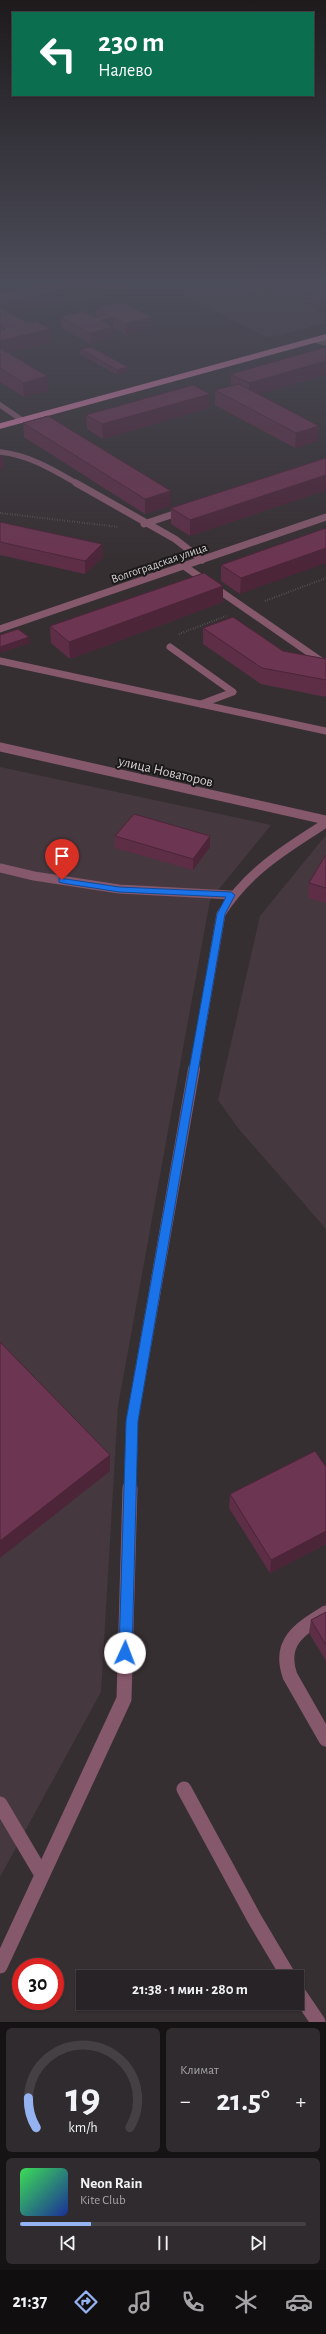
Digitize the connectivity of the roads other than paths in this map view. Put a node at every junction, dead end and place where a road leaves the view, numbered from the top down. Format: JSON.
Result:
{"nodes":[{"id":1,"x":186,"y":375,"type":"edge"},
{"id":2,"x":0,"y":404,"type":"edge"},
{"id":3,"x":22,"y":420,"type":"junction"},
{"id":4,"x":0,"y":426,"type":"edge"},
{"id":5,"x":0,"y":452,"type":"edge"},
{"id":6,"x":189,"y":509,"type":"edge"},
{"id":7,"x":326,"y":517,"type":"edge"},
{"id":8,"x":144,"y":524,"type":"junction"},
{"id":9,"x":202,"y":560,"type":"junction"},
{"id":10,"x":184,"y":566,"type":"junction"},
{"id":11,"x":0,"y":629,"type":"edge"},
{"id":12,"x":170,"y":647,"type":"dead end"},
{"id":13,"x":0,"y":661,"type":"edge"},
{"id":14,"x":326,"y":662,"type":"edge"},
{"id":15,"x":201,"y":704,"type":"junction"},
{"id":16,"x":326,"y":731,"type":"edge"},
{"id":17,"x":0,"y":747,"type":"edge"},
{"id":18,"x":326,"y":820,"type":"edge"},
{"id":19,"x":326,"y":824,"type":"edge"},
{"id":20,"x":0,"y":868,"type":"edge"},
{"id":21,"x":231,"y":895,"type":"junction"},
{"id":22,"x":326,"y":1613,"type":"edge"},
{"id":23,"x":326,"y":1739,"type":"edge"},
{"id":24,"x":184,"y":1789,"type":"dead end"},
{"id":25,"x":0,"y":1804,"type":"edge"},
{"id":26,"x":42,"y":1875,"type":"junction"},
{"id":27,"x":0,"y":1966,"type":"edge"},
{"id":28,"x":285,"y":1970,"type":"edge"},
{"id":29,"x":304,"y":2001,"type":"edge"},
{"id":30,"x":318,"y":2022,"type":"edge"}],
"edges":[{"from":1,"to":3,"type":"main road"},
{"from":2,"to":3,"type":"street"},
{"from":3,"to":4,"type":"main road"},
{"from":5,"to":8,"type":"street"},
{"from":6,"to":8,"type":"street"},
{"from":7,"to":9,"type":"street","name":"Волгоградская улица"},
{"from":8,"to":9,"type":"street"},
{"from":9,"to":10,"type":"street","name":"Волгоградская улица"},
{"from":10,"to":11,"type":"street","name":"Волгоградская улица"},
{"from":10,"to":14,"type":"street"},
{"from":12,"to":15,"type":"street"},
{"from":13,"to":15,"type":"street"},
{"from":15,"to":16,"type":"street"},
{"from":17,"to":18,"type":"street","name":"улица Новаторов"},
{"from":19,"to":21,"type":"street"},
{"from":20,"to":21,"type":"street"},
{"from":21,"to":26,"type":"street"},
{"from":22,"to":23,"type":"street"},
{"from":24,"to":28,"type":"street"},
{"from":25,"to":26,"type":"street"},
{"from":26,"to":27,"type":"street"},
{"from":29,"to":30,"type":"street"}]}
